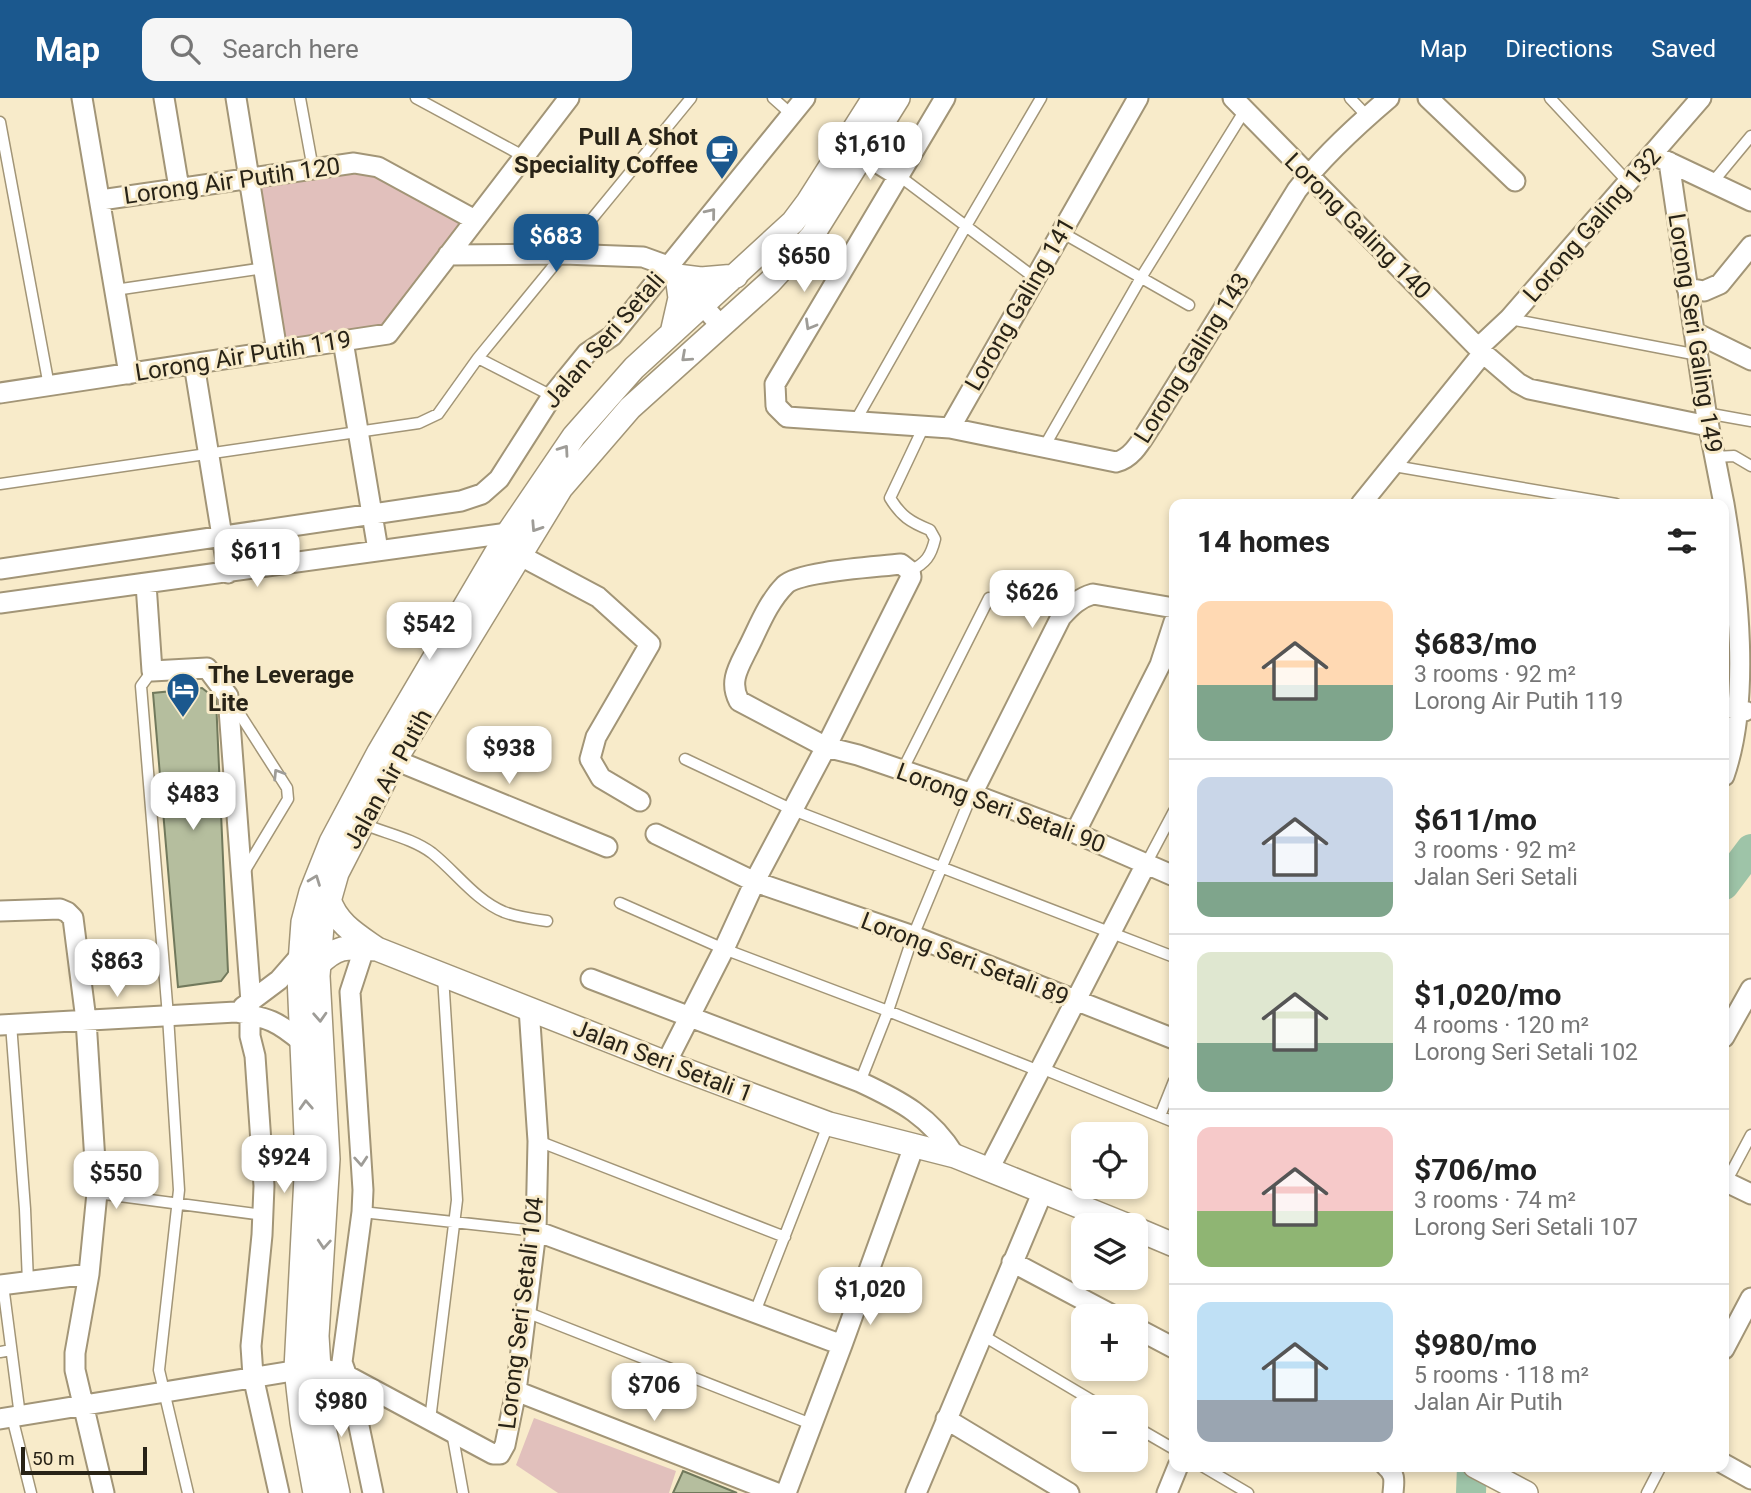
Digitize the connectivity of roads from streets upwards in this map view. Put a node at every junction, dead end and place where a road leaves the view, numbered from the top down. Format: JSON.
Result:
{"nodes":[{"id":1,"x":82,"y":98,"type":"edge"},
{"id":2,"x":164,"y":98,"type":"edge"},
{"id":3,"x":236,"y":98,"type":"edge"},
{"id":4,"x":569,"y":98,"type":"edge"},
{"id":5,"x":805,"y":98,"type":"edge"},
{"id":6,"x":874,"y":98,"type":"edge"},
{"id":7,"x":898,"y":98,"type":"edge"},
{"id":8,"x":945,"y":98,"type":"edge"},
{"id":9,"x":1139,"y":98,"type":"edge"},
{"id":10,"x":1389,"y":98,"type":"edge"},
{"id":11,"x":1428,"y":98,"type":"edge"},
{"id":12,"x":1701,"y":98,"type":"edge"},
{"id":13,"x":1239,"y":104,"type":"edge"},
{"id":14,"x":863,"y":154,"type":"junction"},
{"id":15,"x":1661,"y":158,"type":"junction"},
{"id":16,"x":897,"y":175,"type":"junction"},
{"id":17,"x":1308,"y":175,"type":"junction"},
{"id":18,"x":249,"y":178,"type":"junction"},
{"id":19,"x":1516,"y":181,"type":"dead end"},
{"id":20,"x":179,"y":188,"type":"junction"},
{"id":21,"x":101,"y":200,"type":"junction"},
{"id":22,"x":1751,"y":201,"type":"edge"},
{"id":23,"x":475,"y":220,"type":"junction"},
{"id":24,"x":1751,"y":246,"type":"edge"},
{"id":25,"x":448,"y":255,"type":"junction"},
{"id":26,"x":673,"y":271,"type":"junction"},
{"id":27,"x":736,"y":276,"type":"junction"},
{"id":28,"x":1687,"y":288,"type":"junction"},
{"id":29,"x":704,"y":305,"type":"junction"},
{"id":30,"x":721,"y":326,"type":"junction"},
{"id":31,"x":1694,"y":332,"type":"junction"},
{"id":32,"x":672,"y":333,"type":"junction"},
{"id":33,"x":343,"y":341,"type":"junction"},
{"id":34,"x":1481,"y":350,"type":"junction"},
{"id":35,"x":277,"y":351,"type":"junction"},
{"id":36,"x":1751,"y":360,"type":"edge"},
{"id":37,"x":194,"y":363,"type":"junction"},
{"id":38,"x":129,"y":374,"type":"junction"},
{"id":39,"x":0,"y":393,"type":"edge"},
{"id":40,"x":1707,"y":419,"type":"junction"},
{"id":41,"x":950,"y":428,"type":"junction"},
{"id":42,"x":1365,"y":499,"type":"edge"},
{"id":43,"x":1722,"y":499,"type":"edge"},
{"id":44,"x":372,"y":513,"type":"junction"},
{"id":45,"x":508,"y":533,"type":"junction"},
{"id":46,"x":222,"y":536,"type":"junction"},
{"id":47,"x":378,"y":550,"type":"junction"},
{"id":48,"x":519,"y":555,"type":"junction"},
{"id":49,"x":1729,"y":565,"type":"edge"},
{"id":50,"x":0,"y":569,"type":"edge"},
{"id":51,"x":228,"y":573,"type":"junction"},
{"id":52,"x":146,"y":584,"type":"junction"},
{"id":53,"x":0,"y":603,"type":"edge"},
{"id":54,"x":1169,"y":607,"type":"edge"},
{"id":55,"x":1733,"y":608,"type":"edge"},
{"id":56,"x":1169,"y":642,"type":"edge"},
{"id":57,"x":1729,"y":708,"type":"edge"},
{"id":58,"x":1745,"y":710,"type":"junction"},
{"id":59,"x":826,"y":747,"type":"junction"},
{"id":60,"x":395,"y":760,"type":"junction"},
{"id":61,"x":1729,"y":765,"type":"edge"},
{"id":62,"x":972,"y":794,"type":"junction"},
{"id":63,"x":640,"y":801,"type":"dead end"},
{"id":64,"x":1075,"y":833,"type":"junction"},
{"id":65,"x":656,"y":834,"type":"dead end"},
{"id":66,"x":607,"y":847,"type":"dead end"},
{"id":67,"x":1146,"y":864,"type":"junction"},
{"id":68,"x":1169,"y":874,"type":"edge"},
{"id":69,"x":755,"y":882,"type":"junction"},
{"id":70,"x":329,"y":899,"type":"junction"},
{"id":71,"x":0,"y":911,"type":"edge"},
{"id":72,"x":370,"y":949,"type":"junction"},
{"id":73,"x":310,"y":960,"type":"junction"},
{"id":74,"x":590,"y":979,"type":"dead end"},
{"id":75,"x":1750,"y":992,"type":"edge"},
{"id":76,"x":1074,"y":1000,"type":"junction"},
{"id":77,"x":529,"y":1008,"type":"junction"},
{"id":78,"x":246,"y":1009,"type":"junction"},
{"id":79,"x":689,"y":1016,"type":"junction"},
{"id":80,"x":86,"y":1020,"type":"junction"},
{"id":81,"x":5,"y":1025,"type":"edge"},
{"id":82,"x":1729,"y":1028,"type":"edge"},
{"id":83,"x":1169,"y":1038,"type":"edge"},
{"id":84,"x":302,"y":1042,"type":"junction"},
{"id":85,"x":666,"y":1063,"type":"junction"},
{"id":86,"x":914,"y":1146,"type":"junction"},
{"id":87,"x":955,"y":1156,"type":"junction"},
{"id":88,"x":989,"y":1169,"type":"junction"},
{"id":89,"x":1729,"y":1185,"type":"edge"},
{"id":90,"x":1043,"y":1191,"type":"junction"},
{"id":91,"x":1751,"y":1194,"type":"edge"},
{"id":92,"x":1097,"y":1213,"type":"edge"},
{"id":93,"x":536,"y":1231,"type":"junction"},
{"id":94,"x":1148,"y":1234,"type":"edge"},
{"id":95,"x":1169,"y":1243,"type":"edge"},
{"id":96,"x":1012,"y":1262,"type":"junction"},
{"id":97,"x":89,"y":1273,"type":"junction"},
{"id":98,"x":1,"y":1285,"type":"edge"},
{"id":99,"x":1750,"y":1301,"type":"edge"},
{"id":100,"x":1091,"y":1304,"type":"edge"},
{"id":101,"x":1148,"y":1334,"type":"edge"},
{"id":102,"x":1729,"y":1340,"type":"edge"},
{"id":103,"x":842,"y":1345,"type":"junction"},
{"id":104,"x":1169,"y":1345,"type":"edge"},
{"id":105,"x":307,"y":1368,"type":"junction"},
{"id":106,"x":346,"y":1375,"type":"junction"},
{"id":107,"x":253,"y":1377,"type":"junction"},
{"id":108,"x":516,"y":1391,"type":"junction"},
{"id":109,"x":83,"y":1405,"type":"junction"},
{"id":110,"x":11,"y":1418,"type":"edge"},
{"id":111,"x":946,"y":1419,"type":"junction"},
{"id":112,"x":1729,"y":1467,"type":"edge"},
{"id":113,"x":1176,"y":1472,"type":"edge"},
{"id":114,"x":1390,"y":1472,"type":"edge"},
{"id":115,"x":1486,"y":1472,"type":"edge"},
{"id":116,"x":1751,"y":1479,"type":"edge"},
{"id":117,"x":104,"y":1493,"type":"edge"},
{"id":118,"x":279,"y":1493,"type":"edge"},
{"id":119,"x":315,"y":1493,"type":"edge"},
{"id":120,"x":338,"y":1493,"type":"edge"},
{"id":121,"x":373,"y":1493,"type":"edge"},
{"id":122,"x":777,"y":1493,"type":"edge"},
{"id":123,"x":786,"y":1493,"type":"edge"},
{"id":124,"x":916,"y":1493,"type":"edge"},
{"id":125,"x":1069,"y":1493,"type":"edge"},
{"id":126,"x":1167,"y":1493,"type":"edge"},
{"id":127,"x":1392,"y":1493,"type":"edge"},
{"id":128,"x":1526,"y":1493,"type":"edge"}],
"edges":[{"from":1,"to":21,"type":"street"},
{"from":2,"to":20,"type":"street"},
{"from":3,"to":18,"type":"street"},
{"from":4,"to":23,"type":"street","name":"Lorong Air Putih 119"},
{"from":26,"to":5,"type":"street","name":"Jalan Seri Setali","one_way":true},
{"from":6,"to":27,"type":"street","name":"Jalan Air Putih"},
{"from":7,"to":14,"type":"street","name":"Jalan Air Putih"},
{"from":8,"to":16,"type":"street"},
{"from":9,"to":41,"type":"street","name":"Lorong Galing 141"},
{"from":10,"to":17,"type":"street","name":"Lorong Galing 143"},
{"from":11,"to":19,"type":"street"},
{"from":12,"to":15,"type":"street","name":"Lorong Galing 132"},
{"from":13,"to":17,"type":"street","name":"Lorong Galing 140"},
{"from":14,"to":16,"type":"street"},
{"from":14,"to":30,"type":"street","name":"Jalan Air Putih"},
{"from":15,"to":22,"type":"street"},
{"from":15,"to":28,"type":"street","name":"Lorong Seri Galing 149"},
{"from":15,"to":34,"type":"street","name":"Lorong Galing 132"},
{"from":16,"to":41,"type":"street","one_way":true},
{"from":17,"to":34,"type":"street","name":"Lorong Galing 140"},
{"from":17,"to":41,"type":"street","name":"Lorong Galing 143"},
{"from":18,"to":20,"type":"street","name":"Lorong Air Putih 120"},
{"from":18,"to":23,"type":"street","name":"Lorong Air Putih 120"},
{"from":18,"to":35,"type":"street"},
{"from":20,"to":21,"type":"street","name":"Lorong Air Putih 120"},
{"from":21,"to":38,"type":"street"},
{"from":23,"to":25,"type":"street","name":"Lorong Air Putih 119"},
{"from":24,"to":28,"type":"street"},
{"from":25,"to":26,"type":"street"},
{"from":25,"to":33,"type":"street","name":"Lorong Air Putih 119"},
{"from":26,"to":27,"type":"street"},
{"from":26,"to":29,"type":"street"},
{"from":26,"to":32,"type":"street"},
{"from":26,"to":44,"type":"street","name":"Jalan Seri Setali"},
{"from":27,"to":29,"type":"street","name":"Jalan Air Putih"},
{"from":28,"to":31,"type":"street","name":"Lorong Seri Galing 149"},
{"from":29,"to":30,"type":"street"},
{"from":29,"to":32,"type":"street","name":"Jalan Air Putih"},
{"from":30,"to":48,"type":"street","name":"Jalan Air Putih","one_way":true},
{"from":31,"to":36,"type":"street"},
{"from":31,"to":40,"type":"street","name":"Lorong Seri Galing 149"},
{"from":45,"to":32,"type":"street","name":"Jalan Air Putih","one_way":true},
{"from":33,"to":35,"type":"street","name":"Lorong Air Putih 119"},
{"from":33,"to":44,"type":"street"},
{"from":34,"to":40,"type":"street","name":"Lorong Galing 140"},
{"from":34,"to":42,"type":"street","name":"Lorong Galing 132"},
{"from":35,"to":37,"type":"street","name":"Lorong Air Putih 119"},
{"from":37,"to":38,"type":"street","name":"Lorong Air Putih 119"},
{"from":37,"to":46,"type":"street"},
{"from":38,"to":39,"type":"street","name":"Lorong Air Putih 119"},
{"from":40,"to":43,"type":"street","name":"Lorong Seri Galing 149"},
{"from":44,"to":46,"type":"street","name":"Jalan Seri Setali"},
{"from":44,"to":47,"type":"street"},
{"from":45,"to":47,"type":"street"},
{"from":73,"to":45,"type":"street","name":"Jalan Air Putih","one_way":true},
{"from":46,"to":50,"type":"street","name":"Jalan Seri Setali"},
{"from":46,"to":51,"type":"street"},
{"from":47,"to":51,"type":"street"},
{"from":48,"to":60,"type":"street","name":"Jalan Air Putih"},
{"from":48,"to":63,"type":"street"},
{"from":49,"to":55,"type":"street","name":"Lorong Seri Galing 149"},
{"from":51,"to":52,"type":"street"},
{"from":52,"to":53,"type":"street"},
{"from":52,"to":78,"type":"street"},
{"from":54,"to":62,"type":"street"},
{"from":55,"to":58,"type":"street","name":"Lorong Seri Galing 149"},
{"from":56,"to":64,"type":"street"},
{"from":57,"to":58,"type":"street"},
{"from":58,"to":61,"type":"street","name":"Lorong Seri Galing 149"},
{"from":59,"to":59,"type":"street","name":"Lorong Seri Setali 90"},
{"from":59,"to":62,"type":"street","name":"Lorong Seri Setali 90"},
{"from":59,"to":69,"type":"street"},
{"from":60,"to":66,"type":"street"},
{"from":60,"to":70,"type":"street","name":"Jalan Air Putih"},
{"from":62,"to":64,"type":"street","name":"Lorong Seri Setali 90"},
{"from":64,"to":67,"type":"street","name":"Lorong Seri Setali 90"},
{"from":65,"to":69,"type":"street","name":"Lorong Seri Setali 89"},
{"from":67,"to":68,"type":"street","name":"Lorong Seri Setali 90"},
{"from":67,"to":76,"type":"street"},
{"from":69,"to":76,"type":"street","name":"Lorong Seri Setali 89"},
{"from":69,"to":79,"type":"street"},
{"from":70,"to":72,"type":"street","name":"Jalan Seri Setali 1"},
{"from":70,"to":73,"type":"street","name":"Jalan Air Putih"},
{"from":71,"to":80,"type":"street"},
{"from":72,"to":73,"type":"street"},
{"from":72,"to":77,"type":"street","name":"Jalan Seri Setali 1"},
{"from":72,"to":106,"type":"street","one_way":true},
{"from":73,"to":78,"type":"street"},
{"from":73,"to":84,"type":"street","name":"Jalan Air Putih"},
{"from":73,"to":105,"type":"street","name":"Jalan Air Putih","one_way":true},
{"from":74,"to":79,"type":"street","name":"Jalan Seri Setali 1"},
{"from":75,"to":82,"type":"street"},
{"from":76,"to":83,"type":"street","name":"Lorong Seri Setali 89"},
{"from":76,"to":88,"type":"street"},
{"from":77,"to":85,"type":"street","name":"Jalan Seri Setali 1"},
{"from":77,"to":93,"type":"street","name":"Lorong Seri Setali 104"},
{"from":78,"to":80,"type":"street"},
{"from":78,"to":84,"type":"street"},
{"from":78,"to":107,"type":"street"},
{"from":79,"to":85,"type":"street"},
{"from":79,"to":87,"type":"street","name":"Jalan Seri Setali 1"},
{"from":80,"to":81,"type":"street"},
{"from":80,"to":97,"type":"street"},
{"from":105,"to":84,"type":"street","name":"Jalan Air Putih","one_way":true},
{"from":85,"to":86,"type":"street","name":"Jalan Seri Setali 1"},
{"from":86,"to":87,"type":"street","name":"Jalan Seri Setali 1"},
{"from":86,"to":103,"type":"street"},
{"from":87,"to":88,"type":"street","name":"Jalan Seri Setali 1"},
{"from":88,"to":90,"type":"street","name":"Jalan Seri Setali 1"},
{"from":89,"to":91,"type":"street"},
{"from":90,"to":92,"type":"street","name":"Jalan Seri Setali 1"},
{"from":90,"to":96,"type":"street"},
{"from":93,"to":103,"type":"street"},
{"from":93,"to":108,"type":"street","name":"Lorong Seri Setali 104"},
{"from":94,"to":95,"type":"street"},
{"from":96,"to":100,"type":"street"},
{"from":96,"to":111,"type":"street"},
{"from":97,"to":98,"type":"street"},
{"from":97,"to":109,"type":"street"},
{"from":99,"to":102,"type":"street"},
{"from":101,"to":104,"type":"street"},
{"from":103,"to":123,"type":"street"},
{"from":105,"to":106,"type":"street","name":"Lorong Seri Setali 104"},
{"from":105,"to":107,"type":"street"},
{"from":105,"to":119,"type":"street","name":"Jalan Air Putih"},
{"from":105,"to":120,"type":"street","name":"Jalan Air Putih"},
{"from":106,"to":108,"type":"street","name":"Lorong Seri Setali 104"},
{"from":106,"to":121,"type":"street"},
{"from":107,"to":109,"type":"street"},
{"from":107,"to":118,"type":"street"},
{"from":108,"to":122,"type":"street"},
{"from":109,"to":110,"type":"street"},
{"from":109,"to":117,"type":"street"},
{"from":111,"to":124,"type":"street"},
{"from":111,"to":125,"type":"street"},
{"from":112,"to":116,"type":"street"},
{"from":113,"to":126,"type":"street"},
{"from":114,"to":127,"type":"street"},
{"from":115,"to":128,"type":"street"}]}
